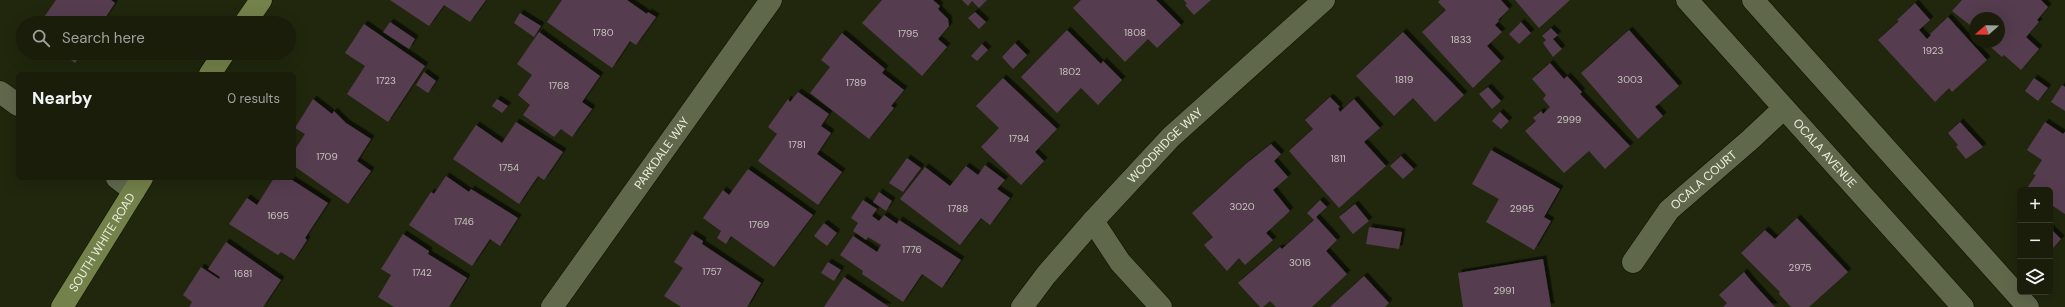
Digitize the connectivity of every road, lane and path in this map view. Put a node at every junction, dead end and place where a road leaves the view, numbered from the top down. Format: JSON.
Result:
{"nodes":[{"id":1,"x":771,"y":0,"type":"edge"},
{"id":2,"x":1324,"y":0,"type":"edge"},
{"id":3,"x":1687,"y":0,"type":"edge"},
{"id":4,"x":1753,"y":0,"type":"edge"},
{"id":5,"x":258,"y":1,"type":"edge"},
{"id":6,"x":249,"y":16,"type":"edge"},
{"id":7,"x":219,"y":60,"type":"edge"},
{"id":8,"x":211,"y":72,"type":"edge"},
{"id":9,"x":0,"y":92,"type":"edge"},
{"id":10,"x":16,"y":104,"type":"edge"},
{"id":11,"x":1784,"y":108,"type":"junction"},
{"id":12,"x":124,"y":180,"type":"edge"},
{"id":13,"x":138,"y":184,"type":"edge"},
{"id":14,"x":1093,"y":221,"type":"junction"},
{"id":15,"x":1633,"y":262,"type":"dead end"},
{"id":16,"x":62,"y":307,"type":"edge"},
{"id":17,"x":552,"y":307,"type":"edge"},
{"id":18,"x":1022,"y":307,"type":"edge"},
{"id":19,"x":1161,"y":307,"type":"edge"},
{"id":20,"x":1963,"y":307,"type":"edge"},
{"id":21,"x":2028,"y":307,"type":"edge"}],
"edges":[{"from":1,"to":17,"type":"street","name":"PARKDALE WAY"},
{"from":2,"to":14,"type":"street","name":"WOODRIDGE WAY"},
{"from":3,"to":11,"type":"street","name":"OCALA AVENUE"},
{"from":4,"to":21,"type":"street"},
{"from":5,"to":6,"type":"main road"},
{"from":7,"to":8,"type":"main road"},
{"from":9,"to":10,"type":"street"},
{"from":11,"to":15,"type":"street","name":"OCALA COURT"},
{"from":11,"to":20,"type":"street","name":"OCALA AVENUE"},
{"from":12,"to":13,"type":"street"},
{"from":13,"to":16,"type":"main road","name":"SOUTH WHITE ROAD"},
{"from":14,"to":18,"type":"street","name":"WOODRIDGE WAY"},
{"from":14,"to":19,"type":"street"}]}
